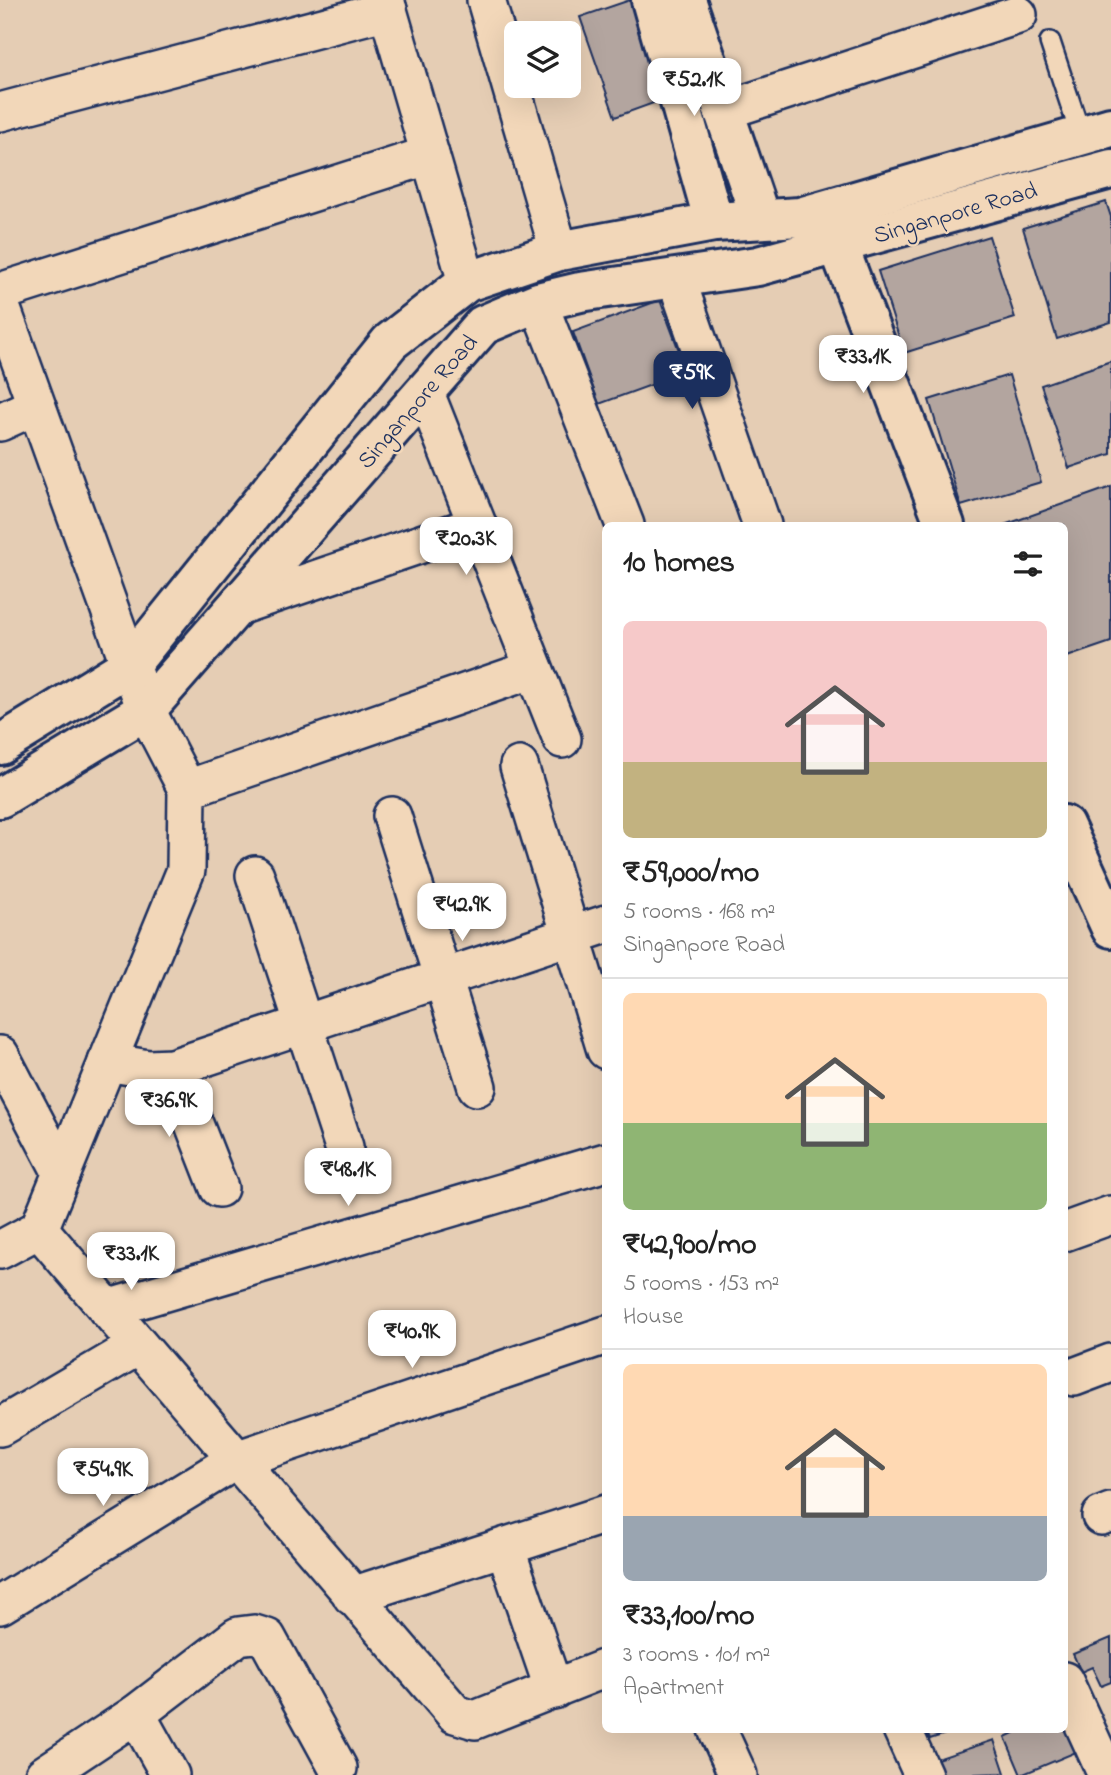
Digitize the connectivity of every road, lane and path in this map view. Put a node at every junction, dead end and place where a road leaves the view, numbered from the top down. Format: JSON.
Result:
{"nodes":[{"id":1,"x":486,"y":0,"type":"edge"},
{"id":2,"x":651,"y":0,"type":"edge"},
{"id":3,"x":685,"y":0,"type":"edge"},
{"id":4,"x":386,"y":5,"type":"edge"},
{"id":5,"x":1018,"y":15,"type":"dead end"},
{"id":6,"x":1051,"y":41,"type":"dead end"},
{"id":7,"x":723,"y":111,"type":"junction"},
{"id":8,"x":0,"y":112,"type":"edge"},
{"id":9,"x":1096,"y":132,"type":"edge"},
{"id":10,"x":430,"y":155,"type":"junction"},
{"id":11,"x":1111,"y":169,"type":"edge"},
{"id":12,"x":760,"y":217,"type":"junction"},
{"id":13,"x":714,"y":222,"type":"junction"},
{"id":14,"x":838,"y":245,"type":"junction"},
{"id":15,"x":559,"y":251,"type":"junction"},
{"id":16,"x":676,"y":278,"type":"junction"},
{"id":17,"x":467,"y":282,"type":"junction"},
{"id":18,"x":0,"y":292,"type":"edge"},
{"id":19,"x":538,"y":302,"type":"junction"},
{"id":20,"x":0,"y":303,"type":"edge"},
{"id":21,"x":425,"y":393,"type":"junction"},
{"id":22,"x":35,"y":406,"type":"junction"},
{"id":23,"x":0,"y":422,"type":"edge"},
{"id":24,"x":624,"y":522,"type":"edge"},
{"id":25,"x":761,"y":522,"type":"edge"},
{"id":26,"x":944,"y":522,"type":"edge"},
{"id":27,"x":477,"y":525,"type":"junction"},
{"id":28,"x":238,"y":606,"type":"junction"},
{"id":29,"x":130,"y":665,"type":"junction"},
{"id":30,"x":534,"y":669,"type":"junction"},
{"id":31,"x":146,"y":710,"type":"junction"},
{"id":32,"x":562,"y":739,"type":"dead end"},
{"id":33,"x":0,"y":745,"type":"edge"},
{"id":34,"x":519,"y":766,"type":"dead end"},
{"id":35,"x":187,"y":789,"type":"junction"},
{"id":36,"x":0,"y":798,"type":"edge"},
{"id":37,"x":392,"y":816,"type":"dead end"},
{"id":38,"x":1068,"y":832,"type":"edge"},
{"id":39,"x":255,"y":875,"type":"dead end"},
{"id":40,"x":1101,"y":888,"type":"edge"},
{"id":41,"x":602,"y":925,"type":"edge"},
{"id":42,"x":1111,"y":928,"type":"edge"},
{"id":43,"x":571,"y":935,"type":"junction"},
{"id":44,"x":443,"y":978,"type":"junction"},
{"id":45,"x":304,"y":1024,"type":"junction"},
{"id":46,"x":602,"y":1037,"type":"edge"},
{"id":47,"x":0,"y":1055,"type":"edge"},
{"id":48,"x":107,"y":1062,"type":"junction"},
{"id":49,"x":172,"y":1068,"type":"junction"},
{"id":50,"x":477,"y":1087,"type":"dead end"},
{"id":51,"x":344,"y":1147,"type":"dead end"},
{"id":52,"x":602,"y":1163,"type":"edge"},
{"id":53,"x":62,"y":1172,"type":"junction"},
{"id":54,"x":219,"y":1188,"type":"dead end"},
{"id":55,"x":1111,"y":1215,"type":"edge"},
{"id":56,"x":39,"y":1229,"type":"junction"},
{"id":57,"x":1068,"y":1231,"type":"edge"},
{"id":58,"x":0,"y":1250,"type":"edge"},
{"id":59,"x":107,"y":1309,"type":"junction"},
{"id":60,"x":602,"y":1336,"type":"edge"},
{"id":61,"x":138,"y":1346,"type":"junction"},
{"id":62,"x":1111,"y":1363,"type":"edge"},
{"id":63,"x":1074,"y":1377,"type":"dead end"},
{"id":64,"x":0,"y":1427,"type":"edge"},
{"id":65,"x":236,"y":1460,"type":"junction"},
{"id":66,"x":602,"y":1515,"type":"edge"},
{"id":67,"x":505,"y":1547,"type":"junction"},
{"id":68,"x":352,"y":1596,"type":"junction"},
{"id":69,"x":0,"y":1605,"type":"edge"},
{"id":70,"x":602,"y":1670,"type":"edge"},
{"id":71,"x":554,"y":1689,"type":"junction"},
{"id":72,"x":1068,"y":1690,"type":"edge"},
{"id":73,"x":136,"y":1714,"type":"junction"},
{"id":74,"x":718,"y":1733,"type":"edge"},
{"id":75,"x":904,"y":1733,"type":"edge"},
{"id":76,"x":338,"y":1768,"type":"dead end"},
{"id":77,"x":731,"y":1773,"type":"edge"},
{"id":78,"x":44,"y":1775,"type":"edge"},
{"id":79,"x":170,"y":1775,"type":"edge"},
{"id":80,"x":923,"y":1775,"type":"edge"},
{"id":81,"x":1107,"y":1775,"type":"edge"}],
"edges":[{"from":1,"to":15,"type":"street"},
{"from":2,"to":13,"type":"main road"},
{"from":3,"to":7,"type":"main road"},
{"from":4,"to":8,"type":"street"},
{"from":4,"to":10,"type":"street"},
{"from":5,"to":7,"type":"street"},
{"from":6,"to":9,"type":"lane"},
{"from":7,"to":12,"type":"main road"},
{"from":9,"to":12,"type":"main road","name":"Singanpore Road"},
{"from":10,"to":17,"type":"street"},
{"from":10,"to":18,"type":"street"},
{"from":11,"to":14,"type":"main road","name":"Singanpore Road"},
{"from":12,"to":13,"type":"main road","name":"Singanpore Road"},
{"from":13,"to":15,"type":"main road","name":"Singanpore Road"},
{"from":14,"to":16,"type":"main road","name":"Singanpore Road"},
{"from":14,"to":26,"type":"main road"},
{"from":15,"to":17,"type":"main road","name":"Singanpore Road"},
{"from":16,"to":19,"type":"main road","name":"Singanpore Road"},
{"from":16,"to":25,"type":"street"},
{"from":17,"to":29,"type":"main road","name":"Singanpore Road"},
{"from":19,"to":21,"type":"main road","name":"Singanpore Road"},
{"from":19,"to":24,"type":"street"},
{"from":20,"to":22,"type":"street"},
{"from":21,"to":27,"type":"street"},
{"from":21,"to":28,"type":"main road","name":"Singanpore Road"},
{"from":22,"to":23,"type":"street"},
{"from":22,"to":29,"type":"street"},
{"from":27,"to":28,"type":"street"},
{"from":27,"to":30,"type":"street"},
{"from":28,"to":31,"type":"main road","name":"Singanpore Road"},
{"from":29,"to":31,"type":"street"},
{"from":29,"to":33,"type":"main road","name":"Singanpore Road"},
{"from":30,"to":32,"type":"street"},
{"from":30,"to":35,"type":"street"},
{"from":31,"to":35,"type":"street"},
{"from":31,"to":36,"type":"main road","name":"Singanpore Road"},
{"from":34,"to":43,"type":"street"},
{"from":35,"to":48,"type":"street"},
{"from":37,"to":44,"type":"street"},
{"from":38,"to":40,"type":"main road"},
{"from":39,"to":45,"type":"street"},
{"from":40,"to":42,"type":"main road"},
{"from":41,"to":43,"type":"street"},
{"from":43,"to":44,"type":"street"},
{"from":43,"to":46,"type":"street"},
{"from":44,"to":45,"type":"street"},
{"from":44,"to":50,"type":"street"},
{"from":45,"to":49,"type":"street"},
{"from":45,"to":51,"type":"street"},
{"from":47,"to":53,"type":"street"},
{"from":48,"to":49,"type":"street"},
{"from":48,"to":53,"type":"street"},
{"from":49,"to":54,"type":"street"},
{"from":52,"to":59,"type":"street"},
{"from":53,"to":56,"type":"street"},
{"from":55,"to":57,"type":"street"},
{"from":56,"to":58,"type":"street"},
{"from":56,"to":59,"type":"street"},
{"from":59,"to":61,"type":"street"},
{"from":60,"to":65,"type":"street"},
{"from":61,"to":64,"type":"street"},
{"from":61,"to":65,"type":"street"},
{"from":62,"to":63,"type":"street"},
{"from":65,"to":68,"type":"street"},
{"from":65,"to":69,"type":"street"},
{"from":66,"to":67,"type":"street"},
{"from":67,"to":68,"type":"street"},
{"from":67,"to":71,"type":"street"},
{"from":68,"to":71,"type":"street"},
{"from":70,"to":71,"type":"street"},
{"from":72,"to":81,"type":"street"},
{"from":73,"to":76,"type":"street"},
{"from":73,"to":78,"type":"street"},
{"from":73,"to":79,"type":"street"},
{"from":74,"to":77,"type":"street"},
{"from":75,"to":80,"type":"street"}]}
